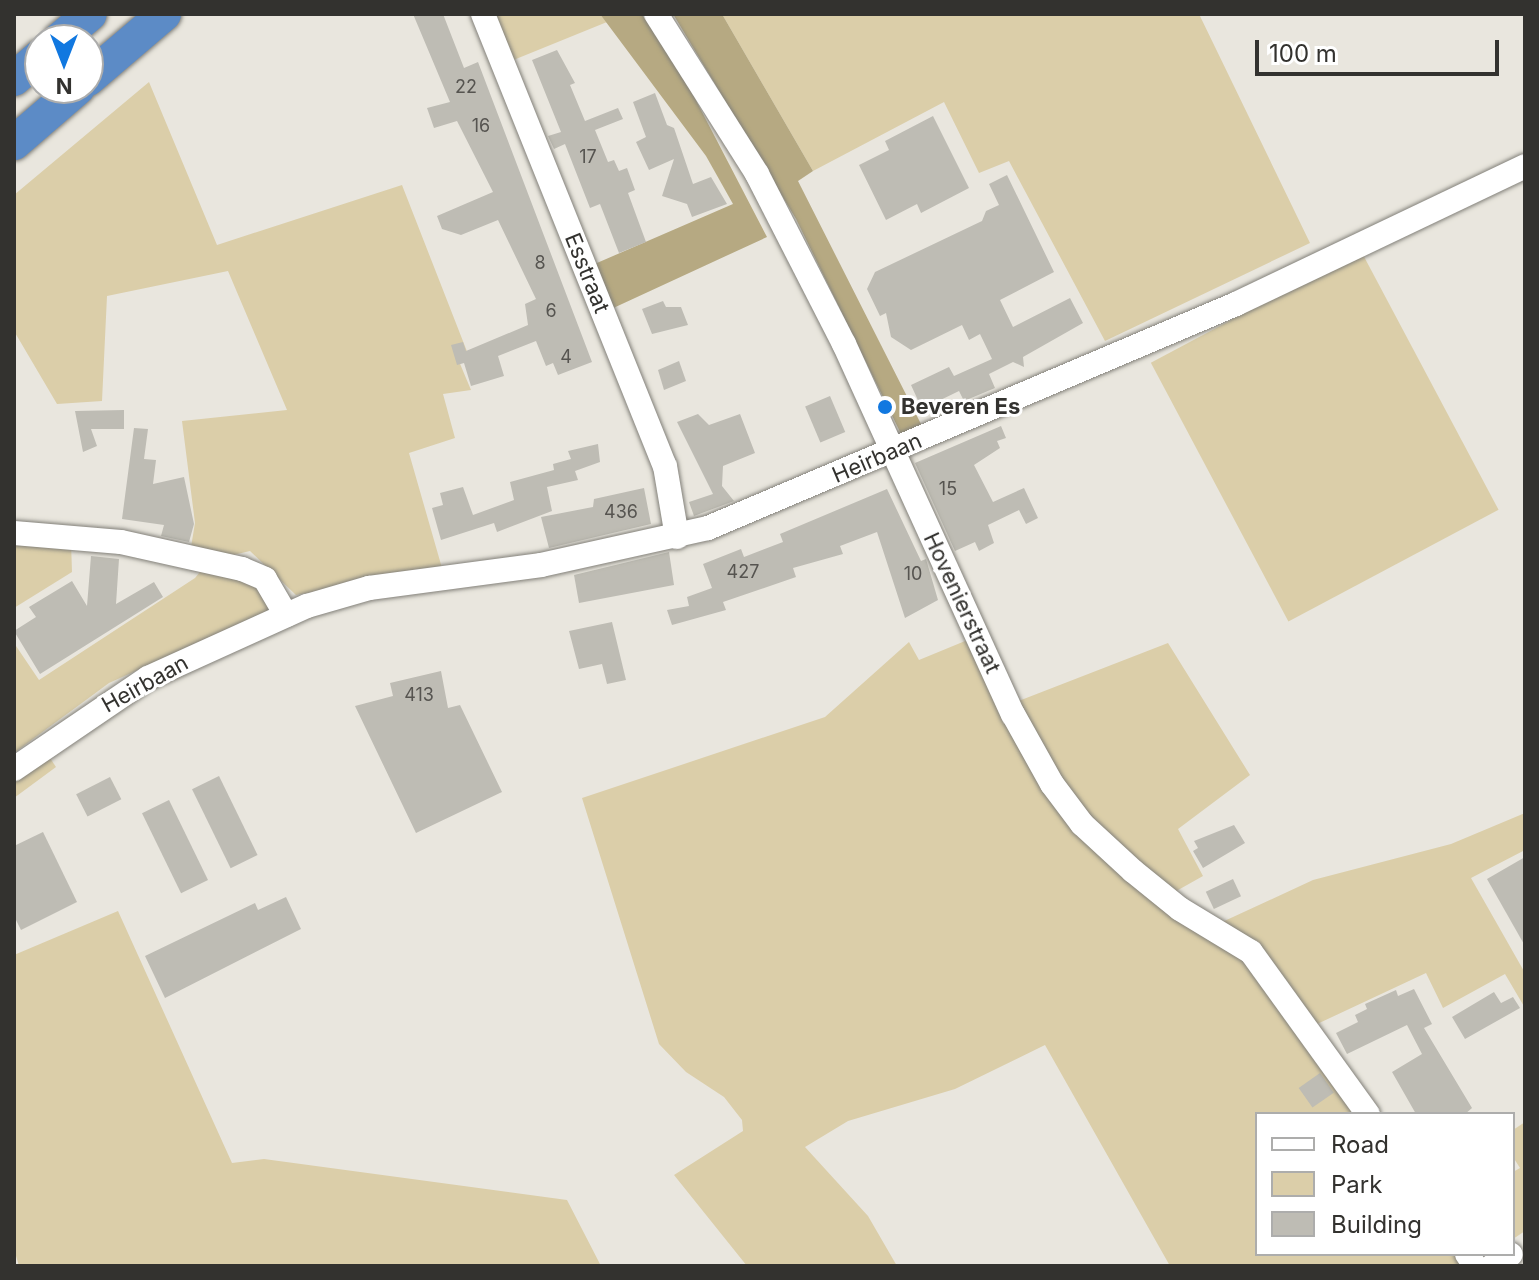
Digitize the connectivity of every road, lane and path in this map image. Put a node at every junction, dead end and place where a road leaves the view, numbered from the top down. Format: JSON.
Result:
{"nodes":[{"id":1,"x":164,"y":14,"type":"edge"},
{"id":2,"x":483,"y":14,"type":"edge"},
{"id":3,"x":656,"y":14,"type":"edge"},
{"id":4,"x":104,"y":65,"type":"edge"},
{"id":5,"x":59,"y":104,"type":"edge"},
{"id":6,"x":14,"y":143,"type":"edge"},
{"id":7,"x":1525,"y":166,"type":"edge"},
{"id":8,"x":892,"y":451,"type":"junction"},
{"id":9,"x":14,"y":533,"type":"edge"},
{"id":10,"x":677,"y":537,"type":"junction"},
{"id":11,"x":286,"y":615,"type":"junction"},
{"id":12,"x":14,"y":769,"type":"edge"},
{"id":13,"x":1367,"y":1112,"type":"edge"}],
"edges":[{"from":1,"to":4,"type":"highway"},
{"from":2,"to":10,"type":"street","name":"Esstraat"},
{"from":3,"to":8,"type":"street","name":"Hovenierstraat"},
{"from":5,"to":6,"type":"highway"},
{"from":7,"to":8,"type":"street","name":"Heirbaan"},
{"from":8,"to":10,"type":"street","name":"Heirbaan"},
{"from":8,"to":13,"type":"street","name":"Hovenierstraat"},
{"from":9,"to":11,"type":"street"},
{"from":10,"to":11,"type":"street","name":"Heirbaan"},
{"from":11,"to":12,"type":"street","name":"Heirbaan"}]}
